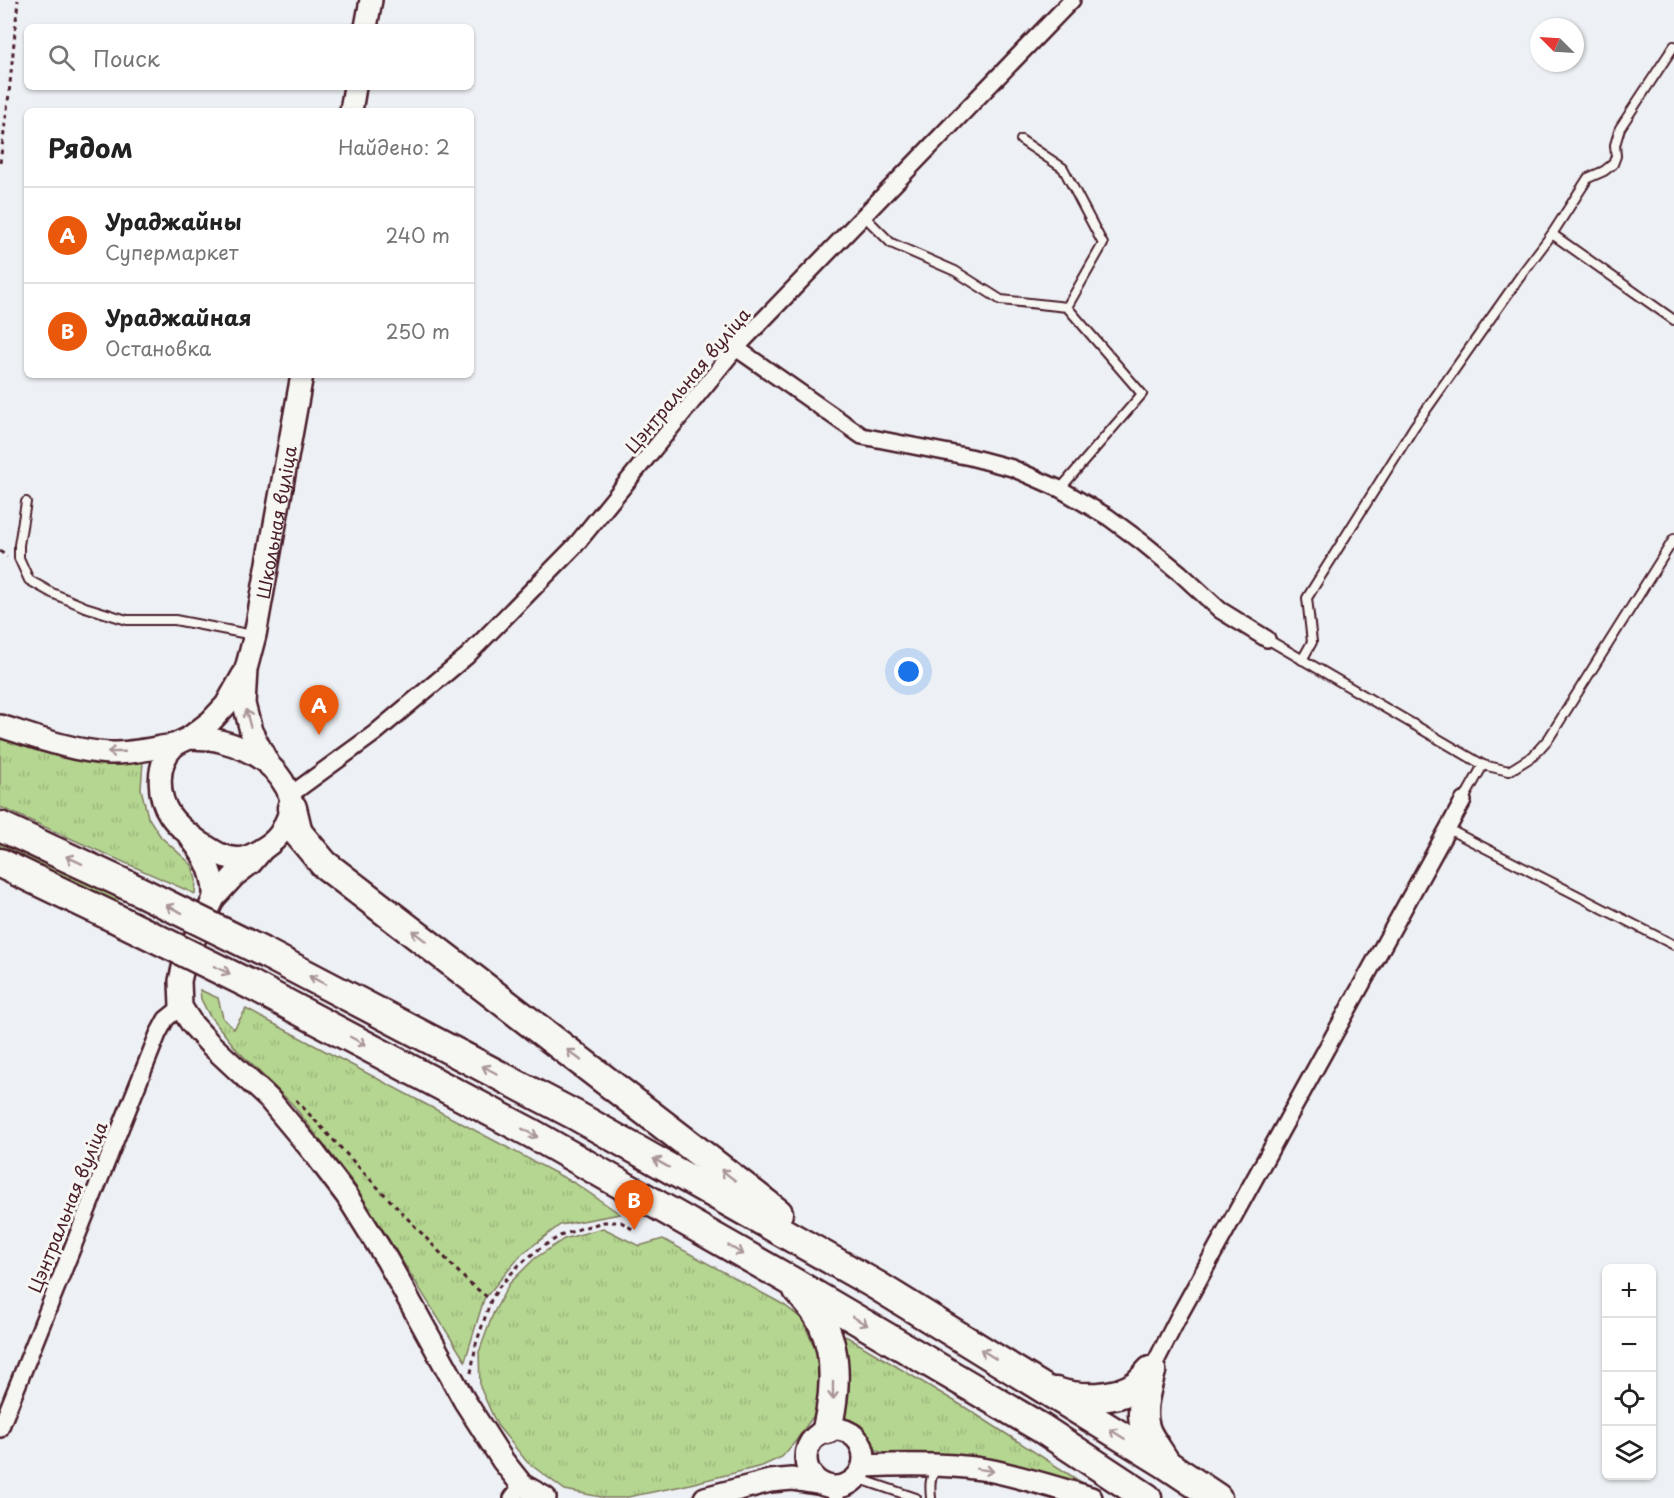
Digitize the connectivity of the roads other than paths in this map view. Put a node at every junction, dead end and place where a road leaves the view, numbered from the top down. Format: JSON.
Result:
{"nodes":[{"id":1,"x":371,"y":0,"type":"edge"},
{"id":2,"x":1072,"y":0,"type":"edge"},
{"id":3,"x":367,"y":24,"type":"edge"},
{"id":4,"x":1674,"y":46,"type":"edge"},
{"id":5,"x":354,"y":90,"type":"edge"},
{"id":6,"x":352,"y":108,"type":"edge"},
{"id":7,"x":1021,"y":140,"type":"dead end"},
{"id":8,"x":864,"y":216,"type":"junction"},
{"id":9,"x":1552,"y":234,"type":"junction"},
{"id":10,"x":1067,"y":307,"type":"junction"},
{"id":11,"x":1674,"y":320,"type":"edge"},
{"id":12,"x":736,"y":348,"type":"junction"},
{"id":13,"x":301,"y":378,"type":"edge"},
{"id":14,"x":1060,"y":489,"type":"junction"},
{"id":15,"x":26,"y":502,"type":"dead end"},
{"id":16,"x":1674,"y":539,"type":"edge"},
{"id":17,"x":255,"y":635,"type":"junction"},
{"id":18,"x":1267,"y":639,"type":"joint"},
{"id":19,"x":1302,"y":660,"type":"junction"},
{"id":20,"x":246,"y":669,"type":"junction"},
{"id":21,"x":0,"y":726,"type":"edge"},
{"id":22,"x":181,"y":742,"type":"junction"},
{"id":23,"x":268,"y":763,"type":"junction"},
{"id":24,"x":1483,"y":765,"type":"junction"},
{"id":25,"x":1463,"y":801,"type":"joint"},
{"id":26,"x":291,"y":802,"type":"junction"},
{"id":27,"x":0,"y":826,"type":"edge"},
{"id":28,"x":1448,"y":829,"type":"junction"},
{"id":29,"x":184,"y":830,"type":"junction"},
{"id":30,"x":263,"y":849,"type":"junction"},
{"id":31,"x":0,"y":863,"type":"edge"},
{"id":32,"x":213,"y":898,"type":"junction"},
{"id":33,"x":1674,"y":945,"type":"edge"},
{"id":34,"x":181,"y":1007,"type":"junction"},
{"id":35,"x":791,"y":1281,"type":"junction"},
{"id":36,"x":876,"y":1285,"type":"junction"},
{"id":37,"x":1151,"y":1371,"type":"junction"},
{"id":38,"x":1038,"y":1385,"type":"junction"},
{"id":39,"x":0,"y":1429,"type":"edge"},
{"id":40,"x":827,"y":1430,"type":"junction"},
{"id":41,"x":807,"y":1450,"type":"junction"},
{"id":42,"x":1166,"y":1464,"type":"junction"},
{"id":43,"x":941,"y":1465,"type":"junction"},
{"id":44,"x":860,"y":1472,"type":"junction"},
{"id":45,"x":770,"y":1481,"type":"junction"},
{"id":46,"x":831,"y":1490,"type":"edge"},
{"id":47,"x":517,"y":1491,"type":"edge"},
{"id":48,"x":545,"y":1498,"type":"edge"},
{"id":49,"x":705,"y":1498,"type":"edge"},
{"id":50,"x":916,"y":1498,"type":"edge"},
{"id":51,"x":931,"y":1498,"type":"edge"},
{"id":52,"x":1091,"y":1498,"type":"edge"},
{"id":53,"x":1148,"y":1498,"type":"edge"},
{"id":54,"x":1217,"y":1498,"type":"edge"}],
"edges":[{"from":1,"to":3,"type":"street"},
{"from":2,"to":8,"type":"street","name":"Цэнтральная вуліца"},
{"from":4,"to":9,"type":"lane"},
{"from":5,"to":6,"type":"street"},
{"from":7,"to":10,"type":"lane"},
{"from":8,"to":10,"type":"lane"},
{"from":8,"to":12,"type":"street","name":"Цэнтральная вуліца"},
{"from":9,"to":11,"type":"lane"},
{"from":9,"to":19,"type":"lane"},
{"from":10,"to":14,"type":"lane"},
{"from":12,"to":14,"type":"street"},
{"from":12,"to":26,"type":"street","name":"Цэнтральная вуліца"},
{"from":13,"to":17,"type":"street","name":"Школьная вуліца"},
{"from":14,"to":18,"type":"street"},
{"from":15,"to":17,"type":"lane"},
{"from":16,"to":24,"type":"lane"},
{"from":17,"to":20,"type":"street","name":"Школьная вуліца"},
{"from":18,"to":19,"type":"lane"},
{"from":19,"to":24,"type":"lane"},
{"from":20,"to":22,"type":"street"},
{"from":23,"to":20,"type":"street","one_way":true},
{"from":22,"to":21,"type":"street","one_way":true},
{"from":22,"to":23,"type":"street"},
{"from":22,"to":29,"type":"street"},
{"from":23,"to":26,"type":"street"},
{"from":24,"to":25,"type":"lane"},
{"from":25,"to":28,"type":"street"},
{"from":26,"to":30,"type":"street"},
{"from":36,"to":26,"type":"highway","one_way":true},
{"from":36,"to":27,"type":"highway","one_way":true,"bridge":true},
{"from":28,"to":33,"type":"lane"},
{"from":28,"to":37,"type":"street"},
{"from":29,"to":30,"type":"street"},
{"from":29,"to":32,"type":"street"},
{"from":30,"to":32,"type":"street"},
{"from":31,"to":35,"type":"highway","one_way":true,"bridge":true},
{"from":32,"to":34,"type":"street"},
{"from":34,"to":39,"type":"street","name":"Цэнтральная вуліца"},
{"from":34,"to":47,"type":"street"},
{"from":35,"to":40,"type":"highway","one_way":true},
{"from":35,"to":53,"type":"highway","one_way":true},
{"from":38,"to":36,"type":"highway","one_way":true},
{"from":37,"to":38,"type":"highway"},
{"from":37,"to":42,"type":"highway"},
{"from":42,"to":38,"type":"highway","one_way":true},
{"from":40,"to":41,"type":"street"},
{"from":40,"to":44,"type":"street"},
{"from":41,"to":45,"type":"street"},
{"from":41,"to":46,"type":"street"},
{"from":42,"to":54,"type":"highway"},
{"from":43,"to":44,"type":"street"},
{"from":43,"to":51,"type":"lane"},
{"from":43,"to":52,"type":"street","one_way":true},
{"from":44,"to":46,"type":"street"},
{"from":44,"to":50,"type":"lane"},
{"from":45,"to":46,"type":"street"},
{"from":45,"to":49,"type":"street"},
{"from":47,"to":48,"type":"street"}]}
